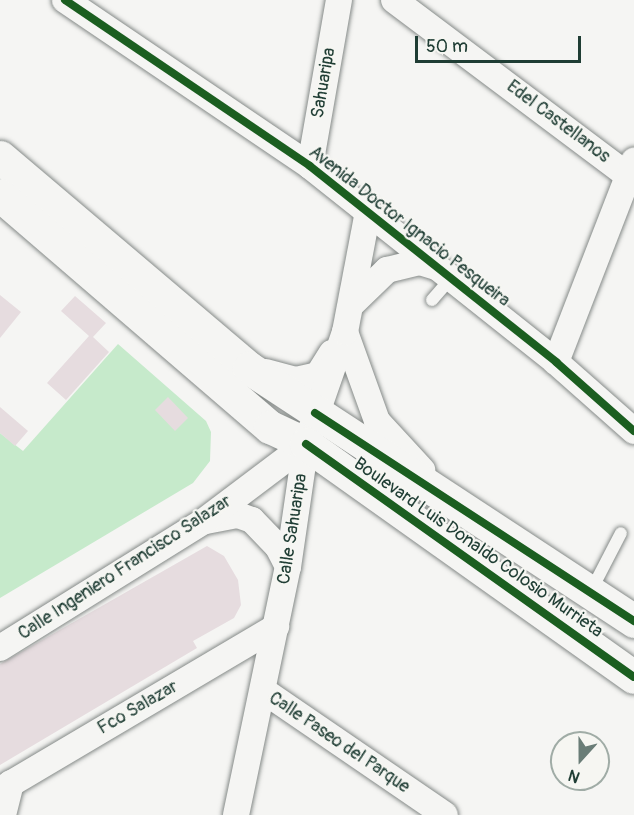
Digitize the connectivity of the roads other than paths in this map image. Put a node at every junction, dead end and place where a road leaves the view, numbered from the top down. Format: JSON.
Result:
{"nodes":[{"id":1,"x":65,"y":0,"type":"edge"},
{"id":2,"x":339,"y":0,"type":"edge"},
{"id":3,"x":394,"y":0,"type":"edge"},
{"id":4,"x":0,"y":157,"type":"edge"},
{"id":5,"x":310,"y":166,"type":"junction"},
{"id":6,"x":632,"y":172,"type":"edge"},
{"id":7,"x":0,"y":195,"type":"edge"},
{"id":8,"x":368,"y":211,"type":"junction"},
{"id":9,"x":443,"y":273,"type":"junction"},
{"id":10,"x":432,"y":300,"type":"dead end"},
{"id":11,"x":351,"y":304,"type":"junction"},
{"id":12,"x":345,"y":332,"type":"junction"},
{"id":13,"x":556,"y":362,"type":"junction"},
{"id":14,"x":249,"y":368,"type":"junction"},
{"id":15,"x":315,"y":413,"type":"junction"},
{"id":16,"x":634,"y":431,"type":"edge"},
{"id":17,"x":306,"y":444,"type":"junction"},
{"id":18,"x":470,"y":513,"type":"junction"},
{"id":19,"x":204,"y":521,"type":"junction"},
{"id":20,"x":621,"y":533,"type":"dead end"},
{"id":21,"x":288,"y":567,"type":"junction"},
{"id":22,"x":591,"y":592,"type":"junction"},
{"id":23,"x":634,"y":621,"type":"edge"},
{"id":24,"x":276,"y":627,"type":"junction"},
{"id":25,"x":0,"y":648,"type":"edge"},
{"id":26,"x":634,"y":677,"type":"edge"},
{"id":27,"x":264,"y":691,"type":"junction"},
{"id":28,"x":5,"y":786,"type":"edge"},
{"id":29,"x":3,"y":815,"type":"edge"},
{"id":30,"x":236,"y":815,"type":"edge"},
{"id":31,"x":445,"y":815,"type":"edge"}],
"edges":[{"from":1,"to":5,"type":"street","name":"Avenida Doctor Ignacio Pesqueira"},
{"from":2,"to":5,"type":"street","name":"Sahuaripa"},
{"from":3,"to":6,"type":"street","name":"Edel Castellanos"},
{"from":4,"to":14,"type":"main road","name":"Boulevard Luis Donaldo Colosio Murrieta"},
{"from":5,"to":8,"type":"street","name":"Avenida Doctor Ignacio Pesqueira"},
{"from":6,"to":13,"type":"street"},
{"from":7,"to":17,"type":"main road","name":"Boulevard Luis Donaldo Colosio Murrieta"},
{"from":8,"to":9,"type":"street","name":"Avenida Doctor Ignacio Pesqueira"},
{"from":8,"to":11,"type":"street","name":"Calle Sahuaripa"},
{"from":9,"to":10,"type":"lane"},
{"from":9,"to":11,"type":"street"},
{"from":9,"to":13,"type":"street","name":"Avenida Doctor Ignacio Pesqueira"},
{"from":11,"to":12,"type":"street","name":"Calle Sahuaripa"},
{"from":12,"to":14,"type":"street"},
{"from":12,"to":15,"type":"street","name":"Calle Sahuaripa"},
{"from":12,"to":18,"type":"street"},
{"from":13,"to":16,"type":"street","name":"Avenida Doctor Ignacio Pesqueira"},
{"from":14,"to":15,"type":"main road","name":"Boulevard Luis Donaldo Colosio Murrieta"},
{"from":15,"to":17,"type":"street","name":"Calle Sahuaripa"},
{"from":15,"to":18,"type":"main road","name":"Boulevard Luis Donaldo Colosio Murrieta"},
{"from":17,"to":19,"type":"street","name":"Calle Ingeniero Francisco Salazar"},
{"from":17,"to":21,"type":"street","name":"Calle Sahuaripa"},
{"from":17,"to":26,"type":"main road","name":"Boulevard Luis Donaldo Colosio Murrieta"},
{"from":18,"to":22,"type":"main road","name":"Boulevard Luis Donaldo Colosio Murrieta"},
{"from":19,"to":21,"type":"street"},
{"from":19,"to":25,"type":"street","name":"Calle Ingeniero Francisco Salazar"},
{"from":20,"to":22,"type":"lane"},
{"from":21,"to":24,"type":"street","name":"Calle Sahuaripa"},
{"from":22,"to":23,"type":"main road","name":"Boulevard Luis Donaldo Colosio Murrieta"},
{"from":24,"to":27,"type":"street","name":"Calle Sahuaripa"},
{"from":24,"to":28,"type":"street","name":"Fco Salazar"},
{"from":27,"to":30,"type":"street","name":"Calle Sahuaripa"},
{"from":27,"to":31,"type":"street","name":"Calle Paseo del Parque"},
{"from":28,"to":29,"type":"street"}]}
